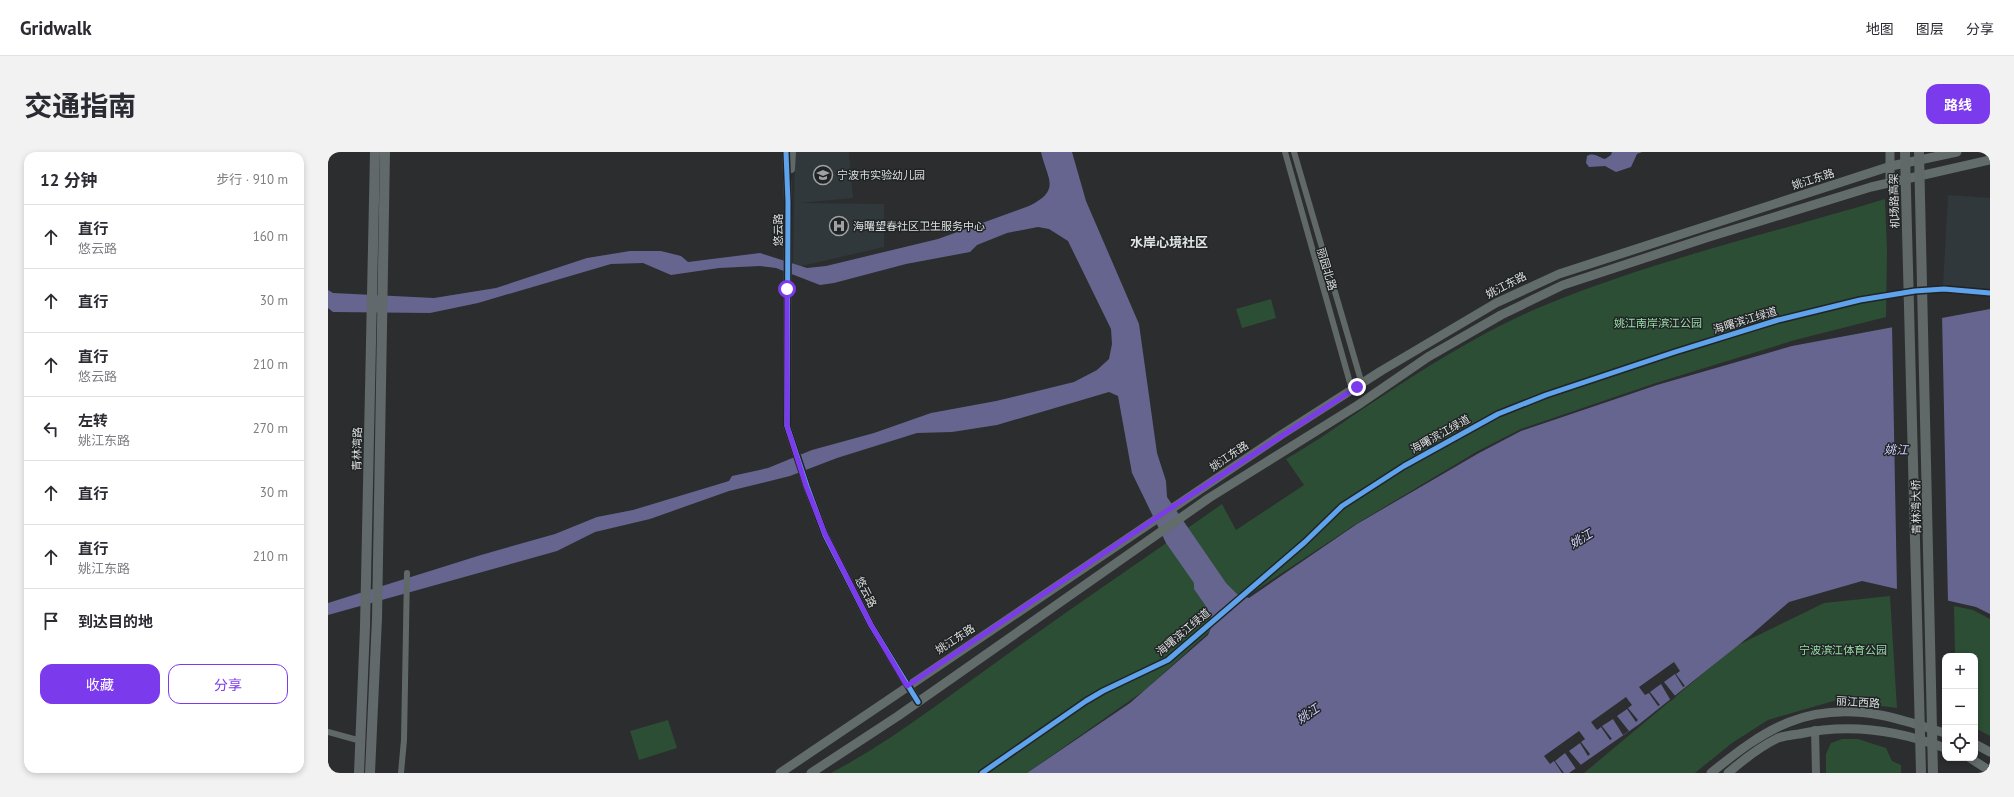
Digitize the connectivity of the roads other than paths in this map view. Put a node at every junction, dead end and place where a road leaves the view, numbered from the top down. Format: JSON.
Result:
{"nodes":[{"id":1,"x":374,"y":152,"type":"edge"},
{"id":2,"x":385,"y":152,"type":"edge"},
{"id":3,"x":786,"y":152,"type":"edge"},
{"id":4,"x":792,"y":152,"type":"edge"},
{"id":5,"x":1285,"y":152,"type":"edge"},
{"id":6,"x":1294,"y":152,"type":"edge"},
{"id":7,"x":1890,"y":152,"type":"edge"},
{"id":8,"x":1905,"y":152,"type":"edge"},
{"id":9,"x":1919,"y":152,"type":"edge"},
{"id":10,"x":1957,"y":152,"type":"edge"},
{"id":11,"x":1935,"y":154,"type":"edge"},
{"id":12,"x":1990,"y":160,"type":"edge"},
{"id":13,"x":1891,"y":166,"type":"junction"},
{"id":14,"x":1935,"y":172,"type":"junction"},
{"id":15,"x":1890,"y":182,"type":"junction"},
{"id":16,"x":788,"y":202,"type":"junction"},
{"id":17,"x":1908,"y":249,"type":"joint"},
{"id":18,"x":1362,"y":384,"type":"junction"},
{"id":19,"x":1352,"y":390,"type":"junction"},
{"id":20,"x":407,"y":573,"type":"dead end"},
{"id":21,"x":907,"y":686,"type":"junction"},
{"id":22,"x":918,"y":702,"type":"junction"},
{"id":23,"x":1815,"y":730,"type":"junction"},
{"id":24,"x":328,"y":732,"type":"edge"},
{"id":25,"x":1942,"y":732,"type":"edge"},
{"id":26,"x":361,"y":741,"type":"junction"},
{"id":27,"x":1978,"y":746,"type":"edge"},
{"id":28,"x":1942,"y":747,"type":"edge"},
{"id":29,"x":1990,"y":752,"type":"edge"},
{"id":30,"x":1975,"y":761,"type":"edge"},
{"id":31,"x":1990,"y":771,"type":"edge"},
{"id":32,"x":359,"y":773,"type":"edge"},
{"id":33,"x":370,"y":773,"type":"edge"},
{"id":34,"x":401,"y":773,"type":"edge"},
{"id":35,"x":780,"y":773,"type":"edge"},
{"id":36,"x":811,"y":773,"type":"edge"},
{"id":37,"x":1711,"y":773,"type":"edge"},
{"id":38,"x":1728,"y":773,"type":"edge"},
{"id":39,"x":1816,"y":773,"type":"edge"},
{"id":40,"x":1921,"y":773,"type":"edge"},
{"id":41,"x":1933,"y":773,"type":"edge"}],
"edges":[{"from":1,"to":26,"type":"main road","name":"青林湾路"},
{"from":2,"to":33,"type":"main road","name":"青林湾路"},
{"from":3,"to":16,"type":"street","name":"悠云路"},
{"from":4,"to":16,"type":"street","name":"悠云路"},
{"from":5,"to":19,"type":"street","name":"丽园北路"},
{"from":6,"to":18,"type":"street","name":"丽园北路"},
{"from":7,"to":13,"type":"main road"},
{"from":8,"to":17,"type":"highway","name":"机场路高架"},
{"from":9,"to":41,"type":"highway","name":"青林湾大桥"},
{"from":10,"to":11,"type":"main road","name":"姚江东路"},
{"from":11,"to":13,"type":"main road","name":"姚江东路"},
{"from":11,"to":14,"type":"main road"},
{"from":12,"to":14,"type":"main road"},
{"from":13,"to":15,"type":"main road"},
{"from":13,"to":18,"type":"main road","name":"姚江东路"},
{"from":14,"to":15,"type":"main road"},
{"from":15,"to":22,"type":"main road"},
{"from":16,"to":21,"type":"street","name":"悠云路"},
{"from":17,"to":40,"type":"highway","name":"青林湾大桥"},
{"from":18,"to":19,"type":"main road","name":"姚江东路"},
{"from":19,"to":21,"type":"main road","name":"姚江东路"},
{"from":20,"to":34,"type":"street"},
{"from":21,"to":22,"type":"street","name":"悠云路"},
{"from":21,"to":35,"type":"main road","name":"姚江东路"},
{"from":22,"to":36,"type":"main road"},
{"from":23,"to":28,"type":"main road"},
{"from":23,"to":38,"type":"main road"},
{"from":23,"to":39,"type":"street"},
{"from":24,"to":26,"type":"street"},
{"from":25,"to":37,"type":"main road","name":"丽江西路"},
{"from":26,"to":32,"type":"main road"},
{"from":27,"to":29,"type":"main road"},
{"from":30,"to":31,"type":"main road"}]}
